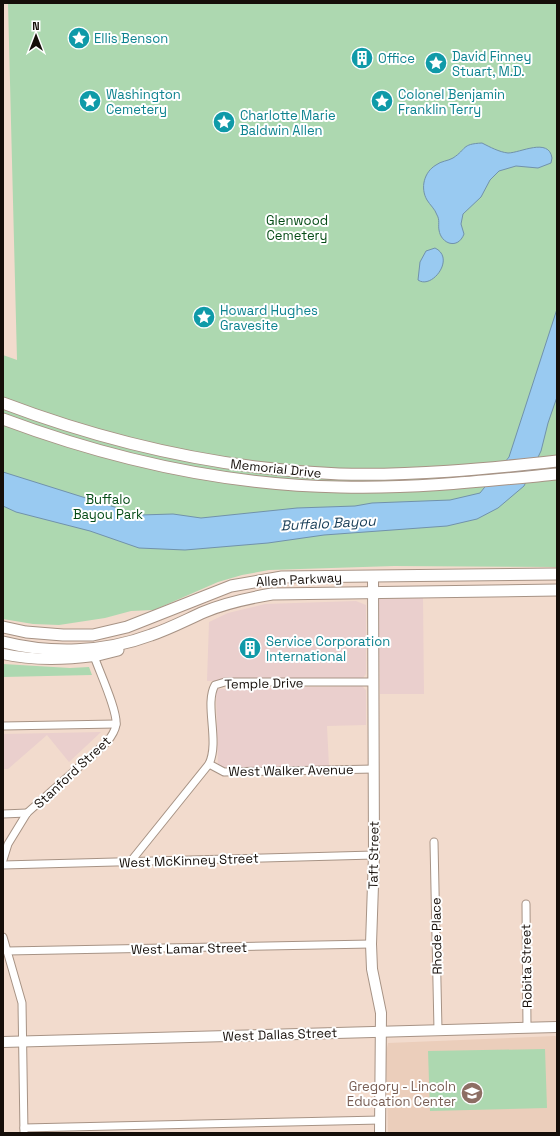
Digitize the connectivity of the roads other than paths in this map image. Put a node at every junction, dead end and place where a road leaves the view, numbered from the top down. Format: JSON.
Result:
{"nodes":[{"id":1,"x":3,"y":403,"type":"edge"},
{"id":2,"x":3,"y":419,"type":"edge"},
{"id":3,"x":554,"y":462,"type":"edge"},
{"id":4,"x":551,"y":475,"type":"edge"},
{"id":5,"x":557,"y":574,"type":"edge"},
{"id":6,"x":373,"y":576,"type":"junction"},
{"id":7,"x":557,"y":590,"type":"edge"},
{"id":8,"x":373,"y":592,"type":"junction"},
{"id":9,"x":3,"y":627,"type":"edge"},
{"id":10,"x":149,"y":636,"type":"junction"},
{"id":11,"x":3,"y":642,"type":"edge"},
{"id":12,"x":3,"y":654,"type":"edge"},
{"id":13,"x":94,"y":656,"type":"junction"},
{"id":14,"x":374,"y":682,"type":"junction"},
{"id":15,"x":116,"y":724,"type":"junction"},
{"id":16,"x":3,"y":726,"type":"edge"},
{"id":17,"x":209,"y":764,"type":"junction"},
{"id":18,"x":374,"y":769,"type":"junction"},
{"id":19,"x":26,"y":813,"type":"junction"},
{"id":20,"x":3,"y":814,"type":"edge"},
{"id":21,"x":434,"y":842,"type":"dead end"},
{"id":22,"x":374,"y":855,"type":"junction"},
{"id":23,"x":3,"y":860,"type":"edge"},
{"id":24,"x":131,"y":862,"type":"junction"},
{"id":25,"x":3,"y":865,"type":"edge"},
{"id":26,"x":526,"y":904,"type":"dead end"},
{"id":27,"x":3,"y":937,"type":"edge"},
{"id":28,"x":371,"y":944,"type":"junction"},
{"id":29,"x":7,"y":951,"type":"junction"},
{"id":30,"x":557,"y":1027,"type":"edge"},
{"id":31,"x":527,"y":1028,"type":"junction"},
{"id":32,"x":438,"y":1030,"type":"junction"},
{"id":33,"x":381,"y":1032,"type":"junction"},
{"id":34,"x":3,"y":1042,"type":"edge"},
{"id":35,"x":23,"y":1042,"type":"junction"},
{"id":36,"x":381,"y":1120,"type":"junction"},
{"id":37,"x":24,"y":1130,"type":"edge"},
{"id":38,"x":380,"y":1133,"type":"edge"}],
"edges":[{"from":1,"to":3,"type":"main road","name":"Memorial Drive"},
{"from":2,"to":4,"type":"main road","name":"Memorial Drive"},
{"from":5,"to":6,"type":"main road","name":"Allen Parkway"},
{"from":6,"to":8,"type":"street","name":"Taft Street"},
{"from":6,"to":9,"type":"main road","name":"Allen Parkway"},
{"from":7,"to":8,"type":"main road","name":"Allen Parkway"},
{"from":8,"to":10,"type":"main road","name":"Allen Parkway"},
{"from":8,"to":14,"type":"street","name":"Taft Street"},
{"from":10,"to":11,"type":"main road","name":"Allen Parkway"},
{"from":10,"to":13,"type":"main road"},
{"from":12,"to":13,"type":"street"},
{"from":13,"to":15,"type":"street","name":"Stanford Street"},
{"from":14,"to":17,"type":"street","name":"Temple Drive"},
{"from":14,"to":18,"type":"street","name":"Taft Street"},
{"from":15,"to":16,"type":"street"},
{"from":15,"to":19,"type":"street","name":"Stanford Street"},
{"from":17,"to":18,"type":"street","name":"West Walker Avenue"},
{"from":17,"to":24,"type":"street","name":"Temple Drive"},
{"from":18,"to":22,"type":"street","name":"Taft Street"},
{"from":19,"to":20,"type":"street"},
{"from":19,"to":23,"type":"street","name":"Stanford Street"},
{"from":21,"to":32,"type":"street","name":"Rhode Place"},
{"from":22,"to":24,"type":"street","name":"West McKinney Street"},
{"from":22,"to":28,"type":"street","name":"Taft Street"},
{"from":24,"to":25,"type":"street","name":"West McKinney Street"},
{"from":26,"to":31,"type":"street","name":"Robita Street"},
{"from":27,"to":29,"type":"street"},
{"from":28,"to":29,"type":"street","name":"West Lamar Street"},
{"from":28,"to":33,"type":"street","name":"Taft Street"},
{"from":29,"to":35,"type":"street"},
{"from":30,"to":31,"type":"street","name":"West Dallas Street"},
{"from":31,"to":32,"type":"street","name":"West Dallas Street"},
{"from":32,"to":33,"type":"street","name":"West Dallas Street"},
{"from":33,"to":35,"type":"street","name":"West Dallas Street"},
{"from":33,"to":36,"type":"street","name":"Taft Street"},
{"from":34,"to":35,"type":"street","name":"West Dallas Street"},
{"from":35,"to":37,"type":"street"},
{"from":36,"to":37,"type":"street"},
{"from":36,"to":38,"type":"street","name":"Taft Street"}]}
